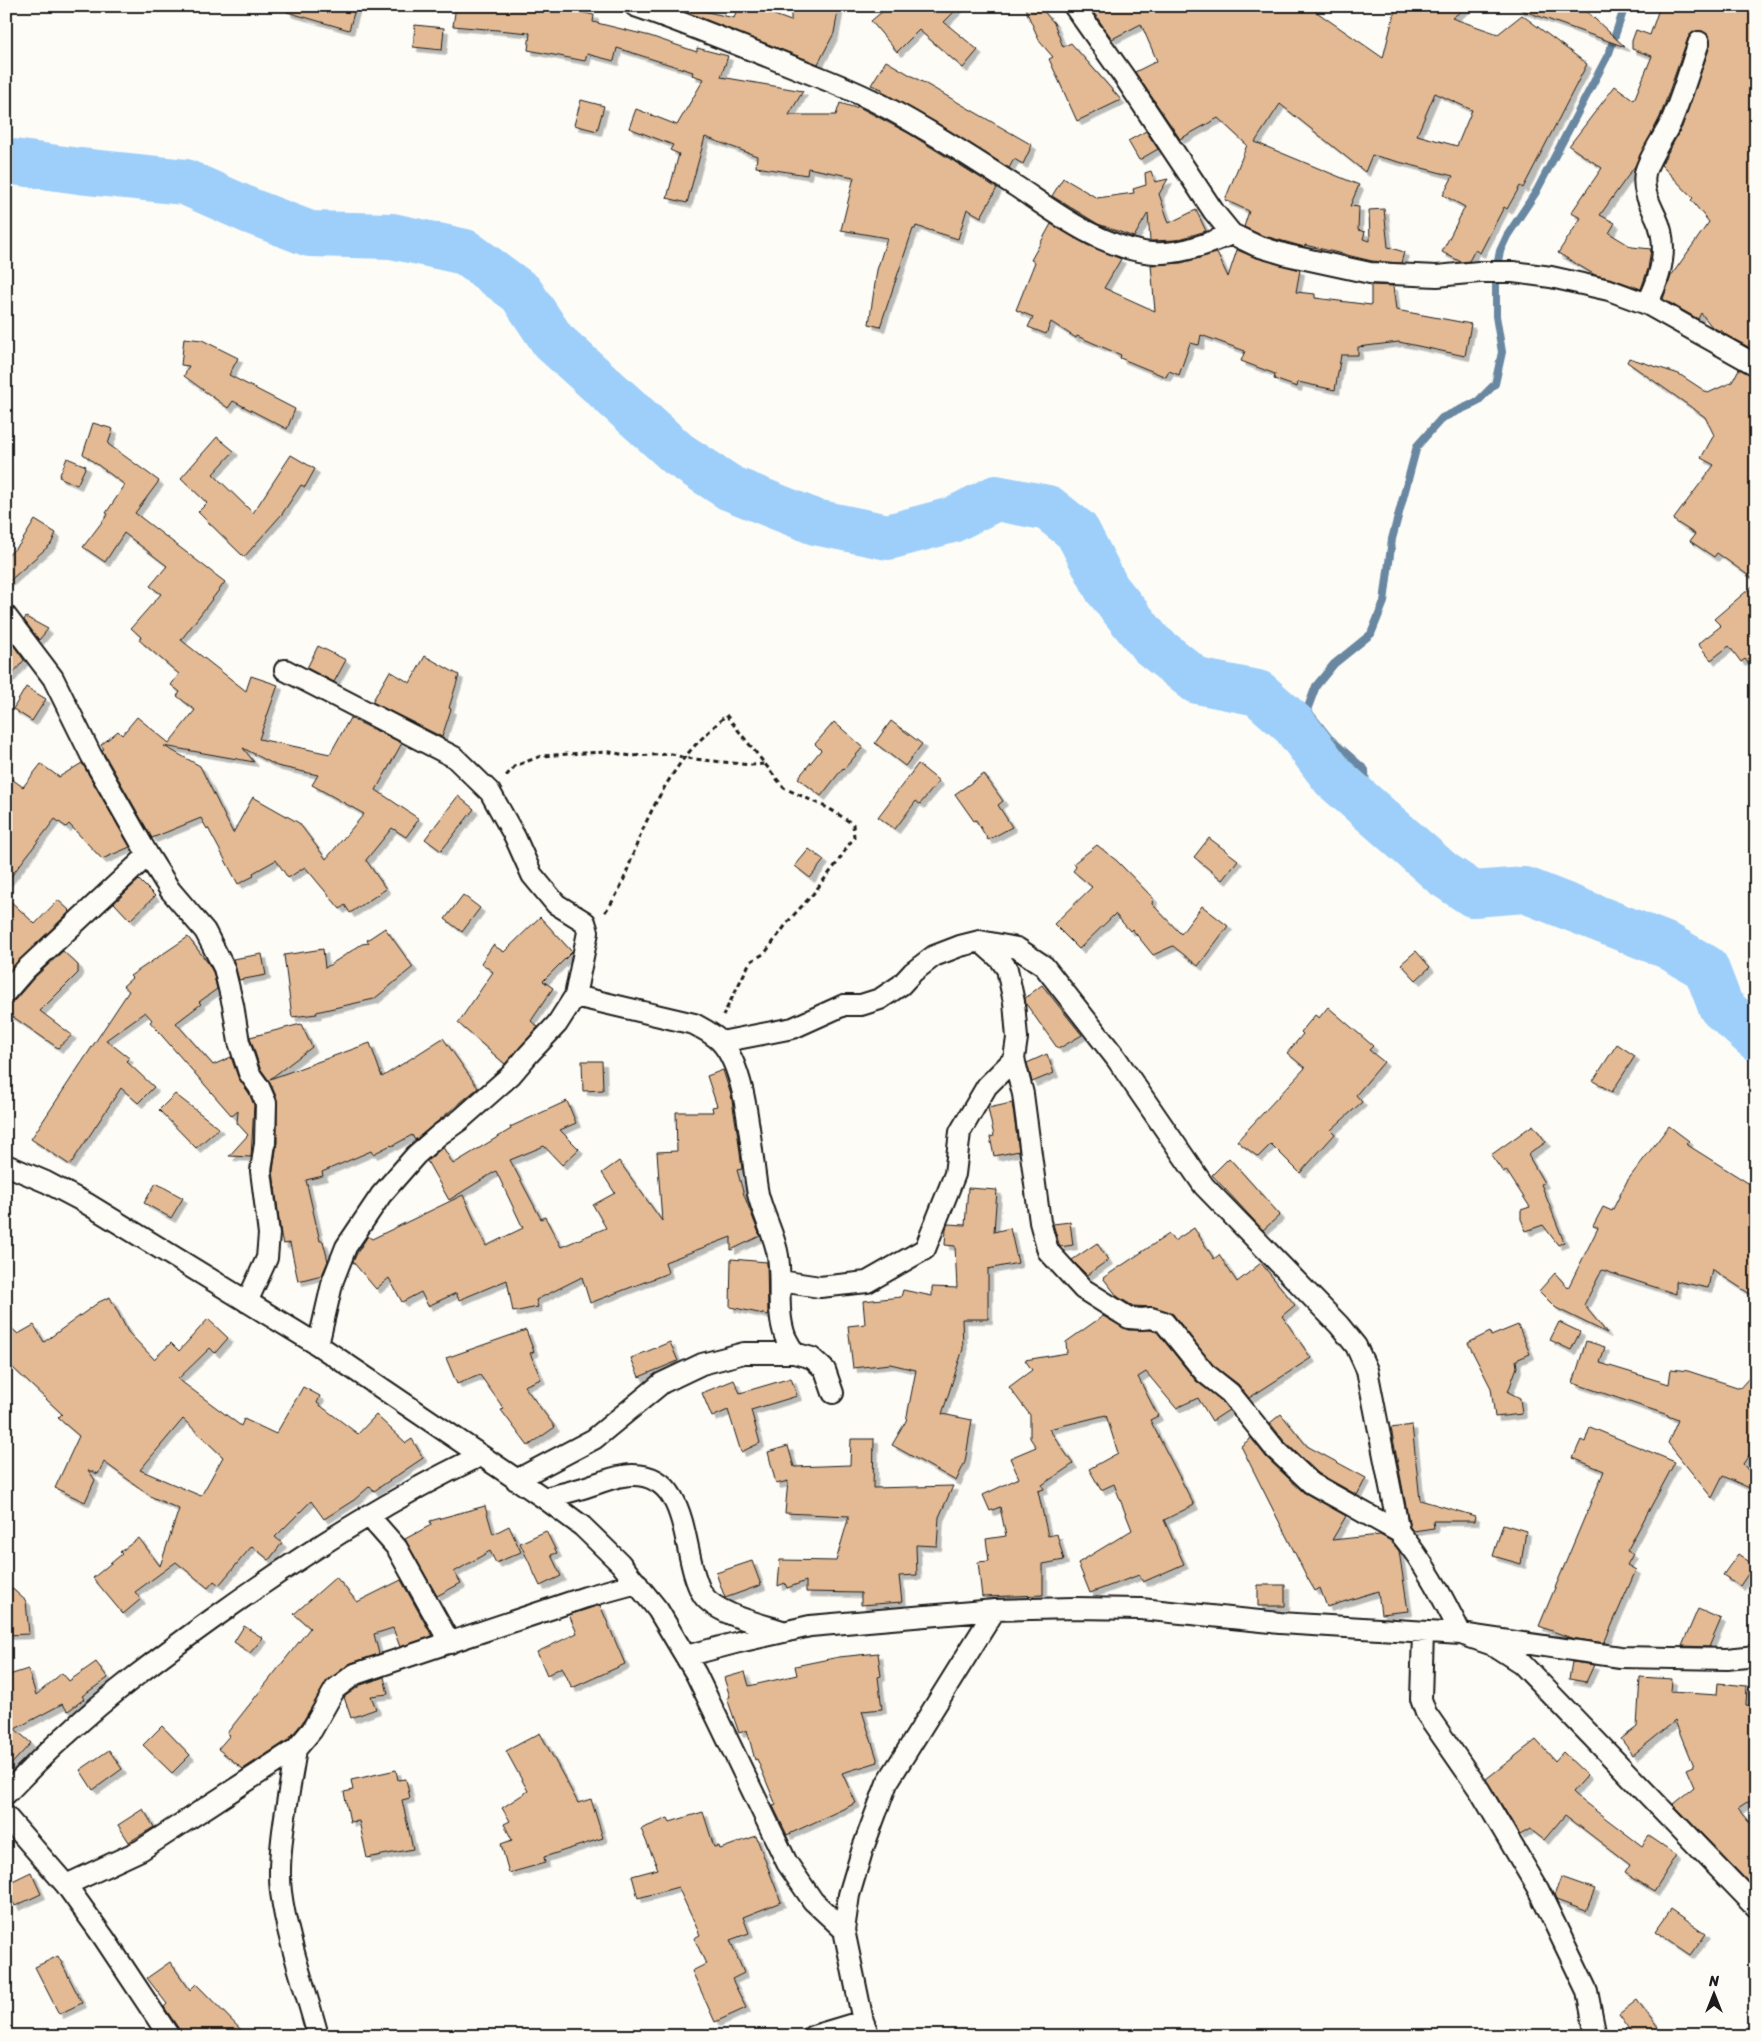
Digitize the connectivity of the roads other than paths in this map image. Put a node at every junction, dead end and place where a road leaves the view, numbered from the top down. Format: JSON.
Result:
{"nodes":[{"id":1,"x":635,"y":6,"type":"edge"},
{"id":2,"x":1074,"y":6,"type":"edge"},
{"id":3,"x":1699,"y":42,"type":"dead end"},
{"id":4,"x":1232,"y":234,"type":"junction"},
{"id":5,"x":1647,"y":304,"type":"junction"},
{"id":6,"x":1756,"y":364,"type":"edge"},
{"id":7,"x":6,"y":616,"type":"edge"},
{"id":8,"x":285,"y":670,"type":"dead end"},
{"id":9,"x":148,"y":855,"type":"junction"},
{"id":10,"x":980,"y":941,"type":"junction"},
{"id":11,"x":6,"y":992,"type":"edge"},
{"id":12,"x":574,"y":996,"type":"junction"},
{"id":13,"x":717,"y":1038,"type":"junction"},
{"id":14,"x":1014,"y":1059,"type":"junction"},
{"id":15,"x":6,"y":1165,"type":"edge"},
{"id":16,"x":780,"y":1281,"type":"junction"},
{"id":17,"x":247,"y":1302,"type":"junction"},
{"id":18,"x":318,"y":1345,"type":"junction"},
{"id":19,"x":794,"y":1353,"type":"junction"},
{"id":20,"x":833,"y":1393,"type":"dead end"},
{"id":21,"x":480,"y":1456,"type":"junction"},
{"id":22,"x":516,"y":1480,"type":"junction"},
{"id":23,"x":544,"y":1498,"type":"junction"},
{"id":24,"x":368,"y":1515,"type":"junction"},
{"id":25,"x":1399,"y":1532,"type":"junction"},
{"id":26,"x":637,"y":1583,"type":"junction"},
{"id":27,"x":995,"y":1610,"type":"junction"},
{"id":28,"x":783,"y":1631,"type":"junction"},
{"id":29,"x":1423,"y":1632,"type":"junction"},
{"id":30,"x":1461,"y":1634,"type":"junction"},
{"id":31,"x":450,"y":1643,"type":"junction"},
{"id":32,"x":686,"y":1656,"type":"junction"},
{"id":33,"x":1756,"y":1656,"type":"edge"},
{"id":34,"x":296,"y":1749,"type":"junction"},
{"id":35,"x":6,"y":1794,"type":"edge"},
{"id":36,"x":6,"y":1816,"type":"edge"},
{"id":37,"x":66,"y":1885,"type":"junction"},
{"id":38,"x":1756,"y":1907,"type":"edge"},
{"id":39,"x":844,"y":1930,"type":"junction"},
{"id":40,"x":866,"y":2028,"type":"edge"},
{"id":41,"x":169,"y":2036,"type":"edge"},
{"id":42,"x":318,"y":2036,"type":"edge"},
{"id":43,"x":813,"y":2036,"type":"edge"},
{"id":44,"x":1596,"y":2036,"type":"edge"}],
"edges":[{"from":1,"to":4,"type":"street"},
{"from":2,"to":4,"type":"street"},
{"from":3,"to":5,"type":"street"},
{"from":4,"to":5,"type":"street"},
{"from":5,"to":6,"type":"street"},
{"from":7,"to":9,"type":"street"},
{"from":8,"to":12,"type":"street"},
{"from":9,"to":11,"type":"street"},
{"from":9,"to":17,"type":"street"},
{"from":10,"to":13,"type":"street"},
{"from":10,"to":14,"type":"street"},
{"from":10,"to":25,"type":"street"},
{"from":12,"to":13,"type":"street"},
{"from":12,"to":18,"type":"street"},
{"from":13,"to":16,"type":"street"},
{"from":14,"to":16,"type":"street"},
{"from":14,"to":25,"type":"street"},
{"from":15,"to":17,"type":"street"},
{"from":16,"to":19,"type":"street"},
{"from":17,"to":18,"type":"street"},
{"from":18,"to":21,"type":"street"},
{"from":19,"to":20,"type":"street"},
{"from":19,"to":22,"type":"street"},
{"from":21,"to":22,"type":"street"},
{"from":21,"to":24,"type":"street"},
{"from":22,"to":23,"type":"street"},
{"from":23,"to":26,"type":"street"},
{"from":23,"to":28,"type":"street"},
{"from":24,"to":31,"type":"street"},
{"from":24,"to":35,"type":"street"},
{"from":25,"to":30,"type":"street"},
{"from":26,"to":31,"type":"street"},
{"from":26,"to":32,"type":"street"},
{"from":27,"to":28,"type":"street"},
{"from":27,"to":29,"type":"street"},
{"from":27,"to":39,"type":"street"},
{"from":28,"to":32,"type":"street"},
{"from":29,"to":30,"type":"street"},
{"from":29,"to":44,"type":"street"},
{"from":30,"to":33,"type":"street"},
{"from":30,"to":38,"type":"street"},
{"from":31,"to":34,"type":"street"},
{"from":32,"to":39,"type":"street"},
{"from":34,"to":37,"type":"street"},
{"from":34,"to":42,"type":"street"},
{"from":36,"to":37,"type":"street"},
{"from":37,"to":41,"type":"street"},
{"from":39,"to":40,"type":"street"},
{"from":40,"to":43,"type":"street"}]}
